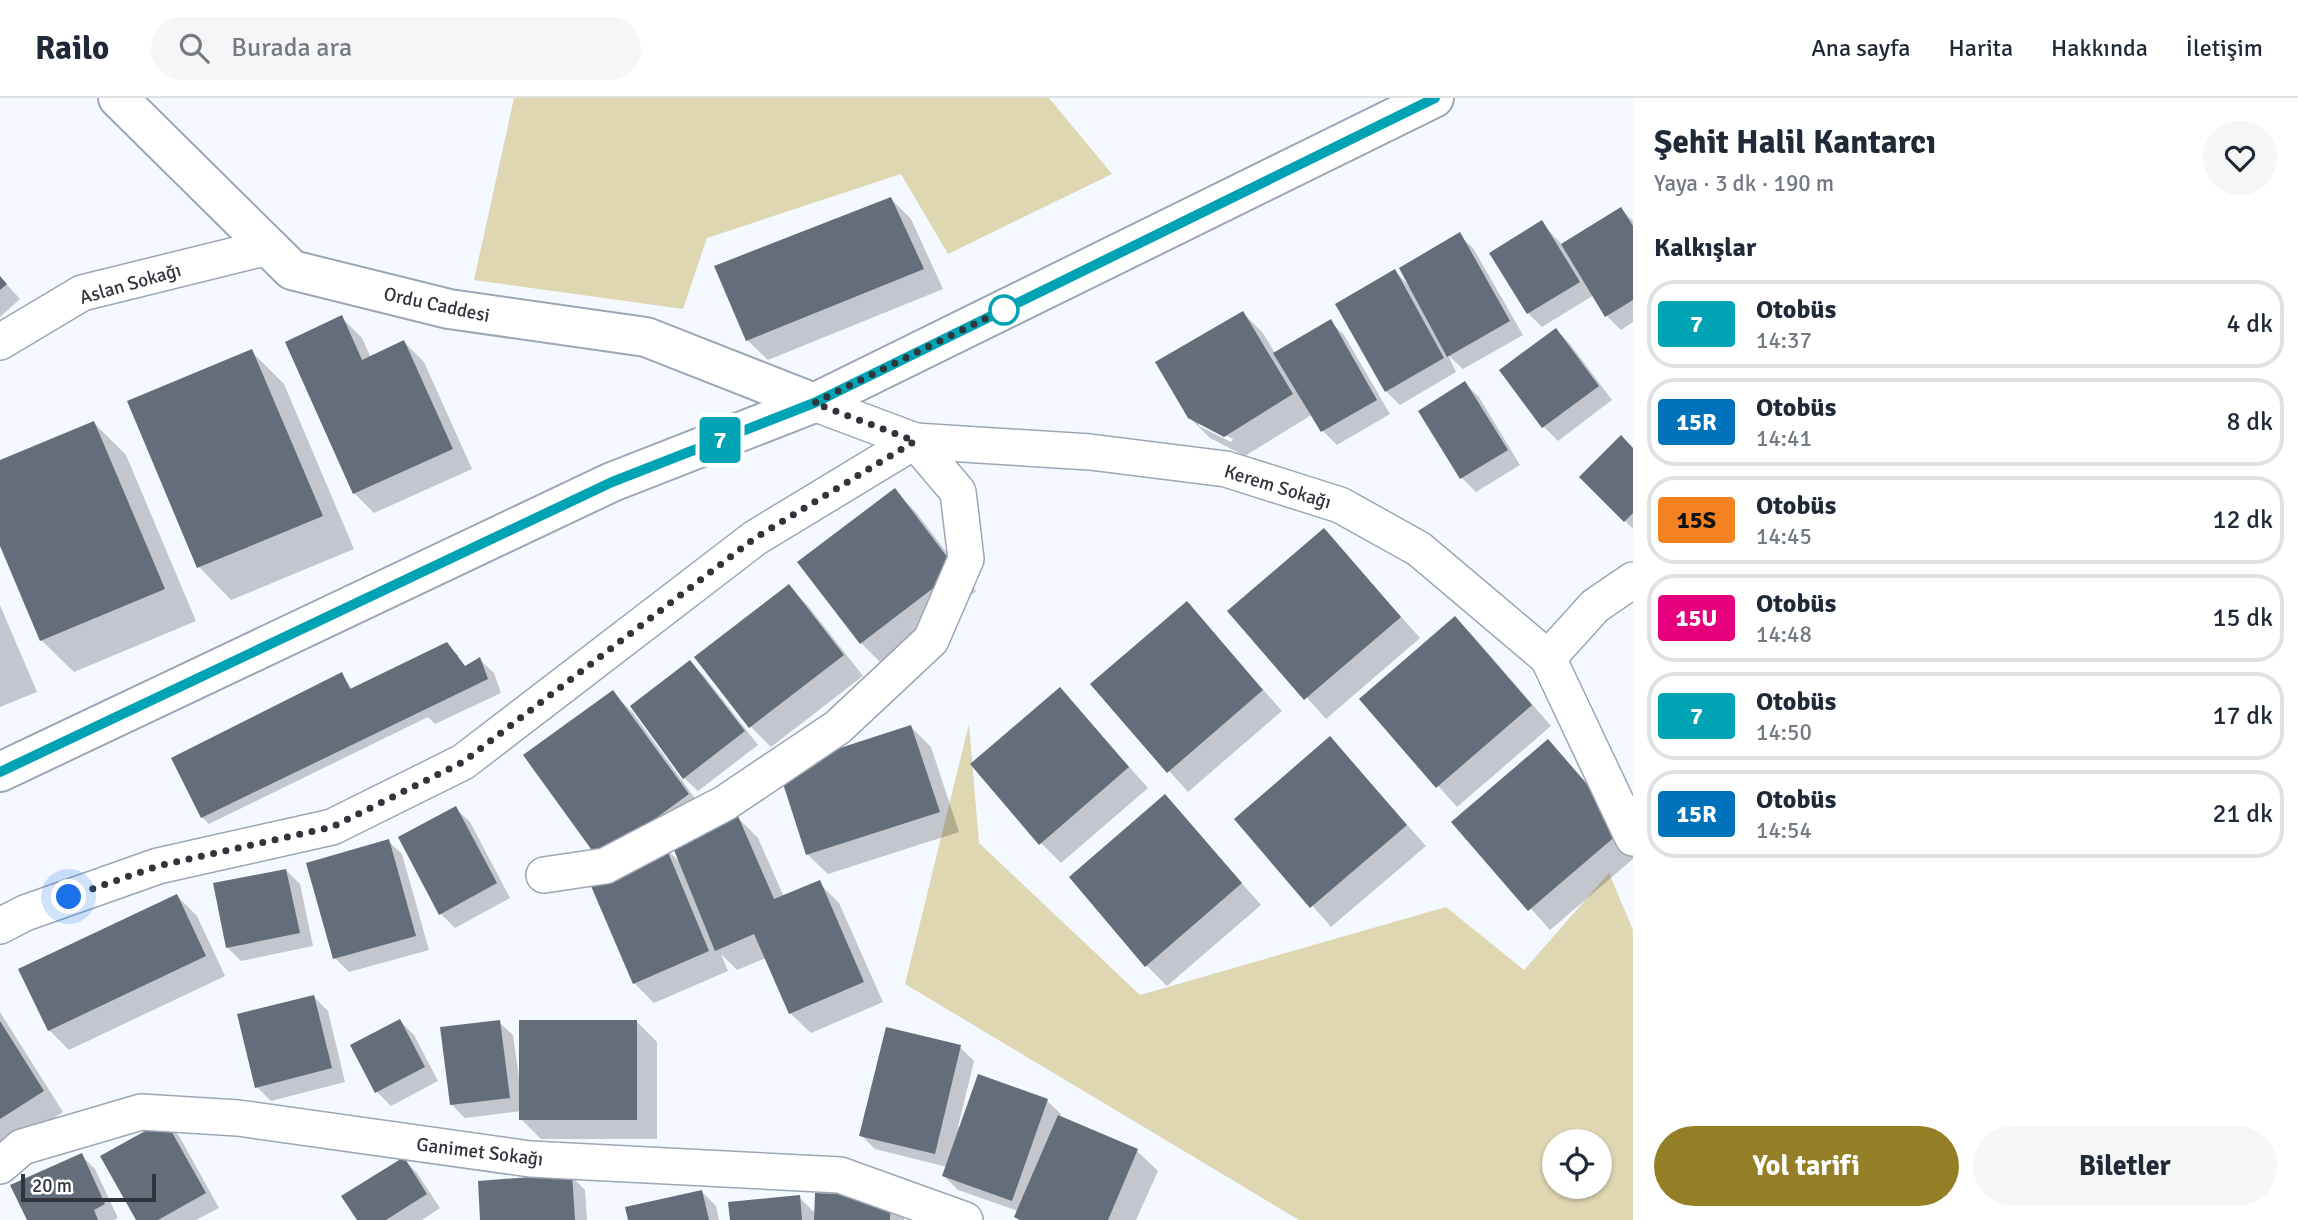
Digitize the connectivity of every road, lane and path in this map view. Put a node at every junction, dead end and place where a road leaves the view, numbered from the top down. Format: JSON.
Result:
{"nodes":[{"id":1,"x":118,"y":98,"type":"edge"},
{"id":2,"x":1434,"y":98,"type":"edge"},
{"id":3,"x":268,"y":247,"type":"junction"},
{"id":4,"x":0,"y":342,"type":"edge"},
{"id":5,"x":814,"y":403,"type":"junction"},
{"id":6,"x":915,"y":441,"type":"junction"},
{"id":7,"x":1633,"y":580,"type":"edge"},
{"id":8,"x":1548,"y":658,"type":"junction"},
{"id":9,"x":0,"y":772,"type":"edge"},
{"id":10,"x":1633,"y":838,"type":"edge"},
{"id":11,"x":544,"y":875,"type":"dead end"},
{"id":12,"x":0,"y":926,"type":"edge"},
{"id":13,"x":0,"y":1166,"type":"edge"},
{"id":14,"x":965,"y":1220,"type":"edge"}],
"edges":[{"from":1,"to":3,"type":"main road","name":"Ordu Caddesi"},
{"from":2,"to":5,"type":"main road"},
{"from":3,"to":4,"type":"street","name":"Aslan Sokağı"},
{"from":3,"to":5,"type":"main road","name":"Ordu Caddesi"},
{"from":5,"to":6,"type":"street"},
{"from":5,"to":9,"type":"main road"},
{"from":6,"to":8,"type":"street","name":"Kerem Sokağı"},
{"from":6,"to":11,"type":"street"},
{"from":6,"to":12,"type":"street"},
{"from":7,"to":8,"type":"street"},
{"from":8,"to":10,"type":"street","name":"Kerem Sokağı"},
{"from":13,"to":14,"type":"street","name":"Ganimet Sokağı"}]}
